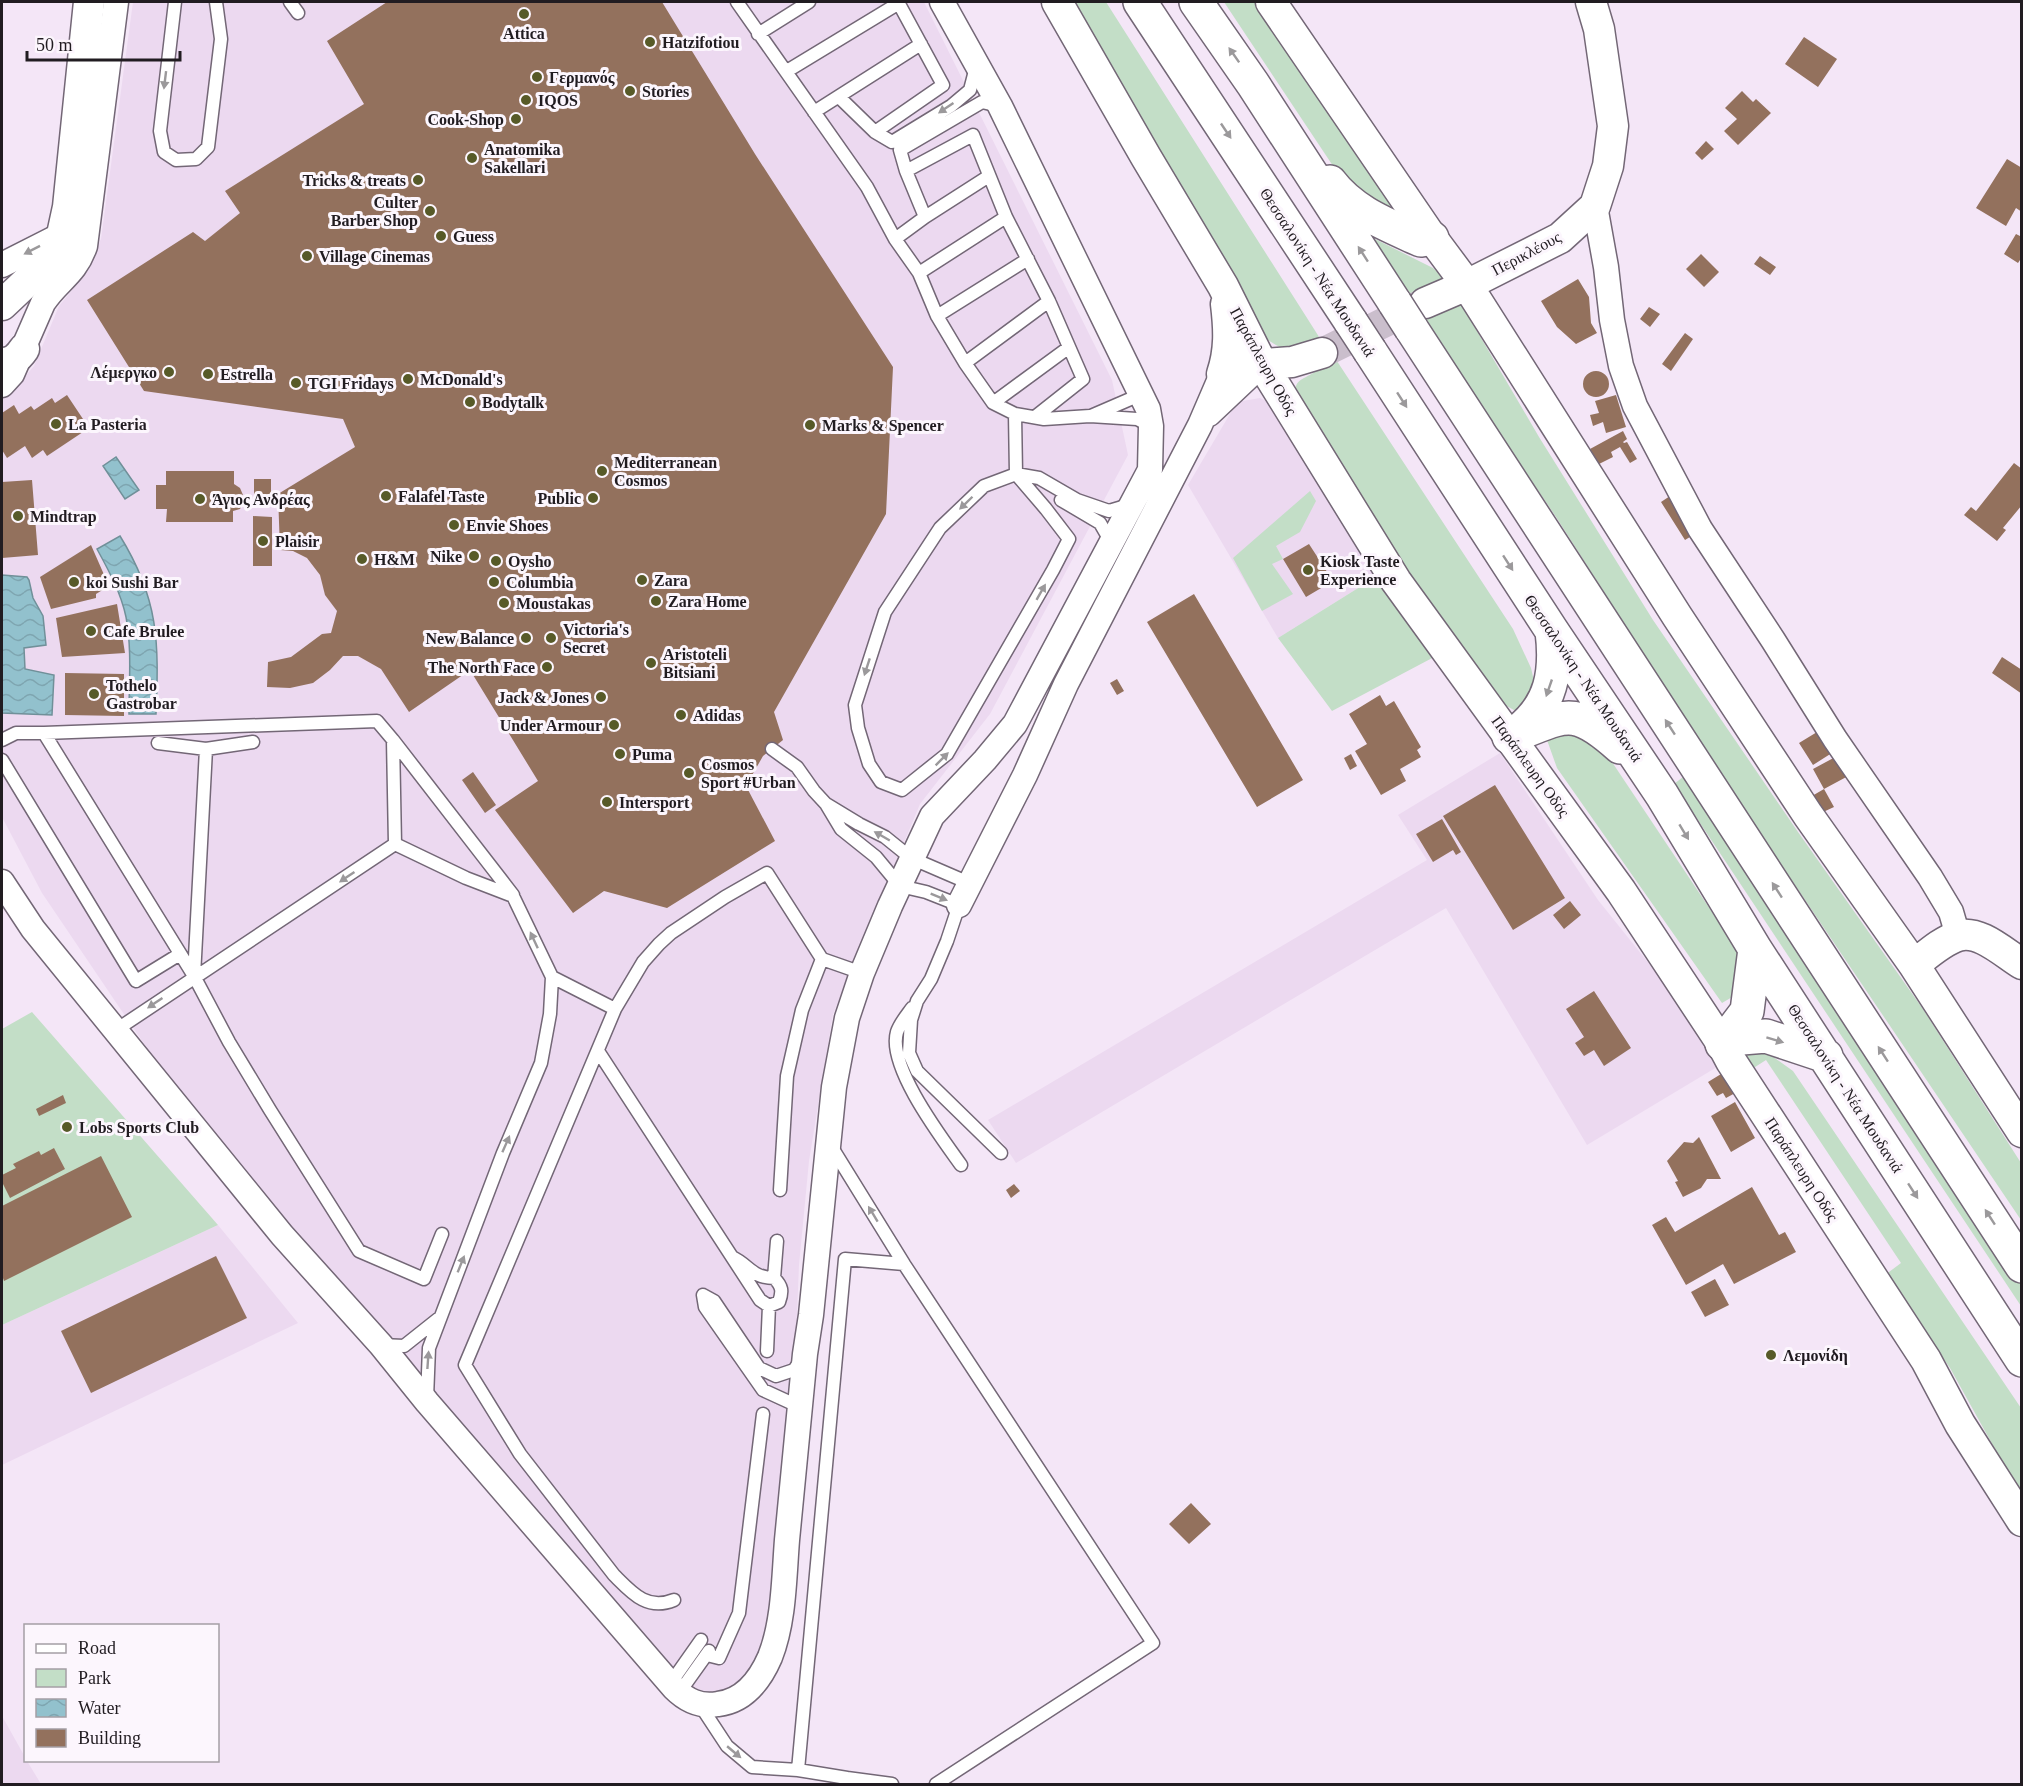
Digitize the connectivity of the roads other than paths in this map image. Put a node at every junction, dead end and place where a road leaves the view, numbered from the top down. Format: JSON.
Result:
{"nodes":[{"id":1,"x":175,"y":2,"type":"edge"},
{"id":2,"x":216,"y":2,"type":"edge"},
{"id":3,"x":290,"y":2,"type":"edge"},
{"id":4,"x":737,"y":2,"type":"edge"},
{"id":5,"x":810,"y":2,"type":"edge"},
{"id":6,"x":898,"y":2,"type":"edge"},
{"id":7,"x":942,"y":2,"type":"edge"},
{"id":8,"x":1057,"y":2,"type":"edge"},
{"id":9,"x":1126,"y":2,"type":"edge"},
{"id":10,"x":1140,"y":2,"type":"edge"},
{"id":11,"x":1196,"y":2,"type":"edge"},
{"id":12,"x":1271,"y":2,"type":"edge"},
{"id":13,"x":1591,"y":2,"type":"edge"},
{"id":14,"x":93,"y":3,"type":"edge"},
{"id":15,"x":298,"y":13,"type":"dead end"},
{"id":16,"x":1159,"y":29,"type":"junction"},
{"id":17,"x":758,"y":34,"type":"junction"},
{"id":18,"x":921,"y":44,"type":"junction"},
{"id":19,"x":977,"y":62,"type":"junction"},
{"id":20,"x":787,"y":70,"type":"junction"},
{"id":21,"x":1253,"y":84,"type":"junction"},
{"id":22,"x":839,"y":97,"type":"junction"},
{"id":23,"x":1000,"y":106,"type":"junction"},
{"id":24,"x":814,"y":112,"type":"junction"},
{"id":25,"x":875,"y":132,"type":"junction"},
{"id":26,"x":896,"y":146,"type":"junction"},
{"id":27,"x":906,"y":171,"type":"junction"},
{"id":28,"x":989,"y":176,"type":"junction"},
{"id":29,"x":1595,"y":206,"type":"junction"},
{"id":30,"x":925,"y":217,"type":"junction"},
{"id":31,"x":1006,"y":217,"type":"junction"},
{"id":32,"x":63,"y":234,"type":"junction"},
{"id":33,"x":895,"y":238,"type":"junction"},
{"id":34,"x":1432,"y":238,"type":"junction"},
{"id":35,"x":1028,"y":259,"type":"junction"},
{"id":36,"x":2,"y":265,"type":"edge"},
{"id":37,"x":919,"y":273,"type":"junction"},
{"id":38,"x":1467,"y":285,"type":"junction"},
{"id":39,"x":1223,"y":286,"type":"junction"},
{"id":40,"x":14,"y":290,"type":"edge"},
{"id":41,"x":1048,"y":301,"type":"junction"},
{"id":42,"x":2,"y":305,"type":"edge"},
{"id":43,"x":1410,"y":311,"type":"junction"},
{"id":44,"x":937,"y":316,"type":"junction"},
{"id":45,"x":1068,"y":348,"type":"junction"},
{"id":46,"x":1322,"y":353,"type":"tunnel mouth"},
{"id":47,"x":13,"y":356,"type":"edge"},
{"id":48,"x":965,"y":363,"type":"junction"},
{"id":49,"x":1262,"y":364,"type":"junction"},
{"id":50,"x":1222,"y":374,"type":"junction"},
{"id":51,"x":2,"y":385,"type":"edge"},
{"id":52,"x":1138,"y":386,"type":"junction"},
{"id":53,"x":993,"y":403,"type":"junction"},
{"id":54,"x":1015,"y":414,"type":"junction"},
{"id":55,"x":1090,"y":416,"type":"junction"},
{"id":56,"x":1035,"y":417,"type":"junction"},
{"id":57,"x":1200,"y":424,"type":"junction"},
{"id":58,"x":1151,"y":426,"type":"junction"},
{"id":59,"x":1016,"y":474,"type":"junction"},
{"id":60,"x":1130,"y":505,"type":"junction"},
{"id":61,"x":1111,"y":542,"type":"junction"},
{"id":62,"x":1552,"y":631,"type":"junction"},
{"id":63,"x":44,"y":733,"type":"junction"},
{"id":64,"x":1509,"y":737,"type":"junction"},
{"id":65,"x":2,"y":740,"type":"edge"},
{"id":66,"x":393,"y":740,"type":"junction"},
{"id":67,"x":253,"y":742,"type":"dead end"},
{"id":68,"x":158,"y":743,"type":"dead end"},
{"id":69,"x":206,"y":748,"type":"junction"},
{"id":70,"x":772,"y":748,"type":"dead end"},
{"id":71,"x":2,"y":760,"type":"edge"},
{"id":72,"x":1662,"y":795,"type":"junction"},
{"id":73,"x":826,"y":804,"type":"junction"},
{"id":74,"x":395,"y":844,"type":"junction"},
{"id":75,"x":911,"y":858,"type":"junction"},
{"id":76,"x":2,"y":882,"type":"edge"},
{"id":77,"x":900,"y":886,"type":"junction"},
{"id":78,"x":964,"y":894,"type":"junction"},
{"id":79,"x":513,"y":896,"type":"junction"},
{"id":80,"x":1958,"y":936,"type":"junction"},
{"id":81,"x":1755,"y":948,"type":"junction"},
{"id":82,"x":180,"y":954,"type":"junction"},
{"id":83,"x":822,"y":959,"type":"junction"},
{"id":84,"x":1914,"y":964,"type":"junction"},
{"id":85,"x":2022,"y":964,"type":"edge"},
{"id":86,"x":862,"y":973,"type":"junction"},
{"id":87,"x":194,"y":976,"type":"junction"},
{"id":88,"x":552,"y":977,"type":"junction"},
{"id":89,"x":917,"y":1001,"type":"junction"},
{"id":90,"x":615,"y":1009,"type":"junction"},
{"id":91,"x":116,"y":1030,"type":"junction"},
{"id":92,"x":1722,"y":1044,"type":"junction"},
{"id":93,"x":598,"y":1051,"type":"junction"},
{"id":94,"x":1826,"y":1056,"type":"junction"},
{"id":95,"x":2022,"y":1132,"type":"edge"},
{"id":96,"x":828,"y":1142,"type":"junction"},
{"id":97,"x":1001,"y":1153,"type":"dead end"},
{"id":98,"x":961,"y":1165,"type":"dead end"},
{"id":99,"x":780,"y":1190,"type":"dead end"},
{"id":100,"x":442,"y":1234,"type":"dead end"},
{"id":101,"x":777,"y":1241,"type":"dead end"},
{"id":102,"x":732,"y":1257,"type":"junction"},
{"id":103,"x":904,"y":1264,"type":"junction"},
{"id":104,"x":2022,"y":1266,"type":"edge"},
{"id":105,"x":774,"y":1278,"type":"junction"},
{"id":106,"x":769,"y":1306,"type":"junction"},
{"id":107,"x":439,"y":1318,"type":"junction"},
{"id":108,"x":381,"y":1345,"type":"junction"},
{"id":109,"x":767,"y":1351,"type":"dead end"},
{"id":110,"x":804,"y":1354,"type":"junction"},
{"id":111,"x":2022,"y":1360,"type":"edge"},
{"id":112,"x":427,"y":1402,"type":"junction"},
{"id":113,"x":800,"y":1407,"type":"junction"},
{"id":114,"x":764,"y":1414,"type":"dead end"},
{"id":115,"x":2022,"y":1521,"type":"edge"},
{"id":116,"x":674,"y":1600,"type":"dead end"},
{"id":117,"x":700,"y":1640,"type":"dead end"},
{"id":118,"x":675,"y":1689,"type":"junction"},
{"id":119,"x":700,"y":1705,"type":"junction"},
{"id":120,"x":798,"y":1770,"type":"junction"},
{"id":121,"x":849,"y":1781,"type":"edge"},
{"id":122,"x":892,"y":1785,"type":"edge"},
{"id":123,"x":936,"y":1785,"type":"edge"}],
"edges":[{"from":1,"to":2,"type":"lane","one_way":true},
{"from":3,"to":15,"type":"lane"},
{"from":4,"to":17,"type":"lane"},
{"from":5,"to":17,"type":"lane"},
{"from":6,"to":18,"type":"lane"},
{"from":6,"to":20,"type":"lane"},
{"from":7,"to":19,"type":"street"},
{"from":8,"to":39,"type":"street","name":"Παράπλευρη Οδός"},
{"from":9,"to":16,"type":"highway"},
{"from":10,"to":16,"type":"highway","name":"Θεσσαλονίκη - Νέα Μουδανιά"},
{"from":21,"to":11,"type":"highway","one_way":true},
{"from":12,"to":34,"type":"street"},
{"from":13,"to":29,"type":"street"},
{"from":14,"to":32,"type":"street"},
{"from":14,"to":47,"type":"street"},
{"from":16,"to":62,"type":"highway","name":"Θεσσαλονίκη - Νέα Μουδανιά","one_way":true,"bridge":true},
{"from":17,"to":20,"type":"lane"},
{"from":18,"to":22,"type":"lane"},
{"from":18,"to":25,"type":"lane"},
{"from":19,"to":23,"type":"street"},
{"from":19,"to":26,"type":"lane","one_way":true},
{"from":20,"to":24,"type":"lane"},
{"from":21,"to":34,"type":"highway"},
{"from":43,"to":21,"type":"highway","one_way":true},
{"from":22,"to":24,"type":"lane"},
{"from":22,"to":25,"type":"lane"},
{"from":23,"to":26,"type":"lane"},
{"from":23,"to":52,"type":"street"},
{"from":24,"to":33,"type":"lane"},
{"from":25,"to":26,"type":"lane"},
{"from":26,"to":27,"type":"lane"},
{"from":27,"to":28,"type":"lane"},
{"from":27,"to":30,"type":"lane"},
{"from":28,"to":30,"type":"lane"},
{"from":28,"to":31,"type":"lane"},
{"from":29,"to":38,"type":"street","name":"Περικλέους"},
{"from":29,"to":80,"type":"street"},
{"from":30,"to":33,"type":"lane"},
{"from":31,"to":35,"type":"lane"},
{"from":31,"to":37,"type":"lane"},
{"from":32,"to":36,"type":"street","one_way":true},
{"from":32,"to":40,"type":"street"},
{"from":33,"to":37,"type":"lane"},
{"from":34,"to":38,"type":"street"},
{"from":35,"to":41,"type":"lane"},
{"from":35,"to":44,"type":"lane"},
{"from":37,"to":44,"type":"lane"},
{"from":38,"to":43,"type":"street","name":"Περικλέους"},
{"from":38,"to":84,"type":"street"},
{"from":39,"to":49,"type":"street","name":"Παράπλευρη Οδός"},
{"from":39,"to":50,"type":"street"},
{"from":40,"to":42,"type":"street"},
{"from":41,"to":45,"type":"lane"},
{"from":41,"to":48,"type":"lane"},
{"from":104,"to":43,"type":"highway","one_way":true},
{"from":44,"to":48,"type":"lane"},
{"from":45,"to":53,"type":"lane"},
{"from":45,"to":56,"type":"lane"},
{"from":46,"to":49,"type":"street"},
{"from":47,"to":51,"type":"street"},
{"from":48,"to":53,"type":"lane"},
{"from":49,"to":50,"type":"street"},
{"from":49,"to":57,"type":"street"},
{"from":49,"to":64,"type":"street","name":"Παράπλευρη Οδός"},
{"from":50,"to":57,"type":"street"},
{"from":52,"to":55,"type":"lane"},
{"from":52,"to":58,"type":"street"},
{"from":53,"to":54,"type":"lane"},
{"from":54,"to":56,"type":"lane"},
{"from":54,"to":59,"type":"lane"},
{"from":55,"to":56,"type":"lane"},
{"from":55,"to":58,"type":"lane"},
{"from":57,"to":78,"type":"street"},
{"from":58,"to":60,"type":"street"},
{"from":59,"to":59,"type":"lane","one_way":true},
{"from":59,"to":60,"type":"lane"},
{"from":59,"to":61,"type":"lane"},
{"from":60,"to":61,"type":"street"},
{"from":61,"to":75,"type":"street"},
{"from":62,"to":64,"type":"highway","one_way":true},
{"from":62,"to":72,"type":"highway","name":"Θεσσαλονίκη - Νέα Μουδανιά"},
{"from":63,"to":65,"type":"lane"},
{"from":63,"to":66,"type":"lane"},
{"from":63,"to":82,"type":"lane"},
{"from":64,"to":72,"type":"highway"},
{"from":64,"to":92,"type":"street","name":"Παράπλευρη Οδός"},
{"from":66,"to":74,"type":"lane"},
{"from":66,"to":79,"type":"lane"},
{"from":67,"to":69,"type":"lane"},
{"from":68,"to":69,"type":"lane"},
{"from":69,"to":87,"type":"lane"},
{"from":70,"to":73,"type":"lane"},
{"from":71,"to":82,"type":"lane"},
{"from":72,"to":81,"type":"highway","name":"Θεσσαλονίκη - Νέα Μουδανιά","one_way":true},
{"from":75,"to":73,"type":"lane","one_way":true},
{"from":73,"to":77,"type":"lane"},
{"from":74,"to":79,"type":"lane"},
{"from":74,"to":87,"type":"lane","one_way":true},
{"from":75,"to":77,"type":"street"},
{"from":75,"to":78,"type":"lane"},
{"from":76,"to":91,"type":"street"},
{"from":77,"to":78,"type":"lane","one_way":true},
{"from":77,"to":86,"type":"street"},
{"from":78,"to":89,"type":"lane"},
{"from":88,"to":79,"type":"lane","one_way":true},
{"from":80,"to":84,"type":"street"},
{"from":80,"to":85,"type":"street"},
{"from":81,"to":92,"type":"highway"},
{"from":81,"to":94,"type":"highway","name":"Θεσσαλονίκη - Νέα Μουδανιά"},
{"from":82,"to":87,"type":"lane"},
{"from":83,"to":86,"type":"lane"},
{"from":83,"to":90,"type":"lane"},
{"from":83,"to":99,"type":"lane"},
{"from":84,"to":95,"type":"street"},
{"from":86,"to":96,"type":"street"},
{"from":87,"to":91,"type":"lane","one_way":true},
{"from":87,"to":100,"type":"lane"},
{"from":88,"to":90,"type":"lane"},
{"from":107,"to":88,"type":"lane","one_way":true},
{"from":89,"to":97,"type":"lane"},
{"from":89,"to":98,"type":"lane"},
{"from":90,"to":93,"type":"lane"},
{"from":91,"to":108,"type":"street"},
{"from":92,"to":94,"type":"highway","one_way":true},
{"from":92,"to":115,"type":"street","name":"Παράπλευρη Οδός"},
{"from":93,"to":102,"type":"lane"},
{"from":93,"to":116,"type":"lane"},
{"from":94,"to":111,"type":"highway","name":"Θεσσαλονίκη - Νέα Μουδανιά","one_way":true},
{"from":103,"to":96,"type":"lane","one_way":true},
{"from":96,"to":110,"type":"street"},
{"from":101,"to":105,"type":"lane"},
{"from":102,"to":105,"type":"lane"},
{"from":102,"to":106,"type":"lane"},
{"from":103,"to":120,"type":"lane"},
{"from":103,"to":123,"type":"lane"},
{"from":105,"to":106,"type":"lane"},
{"from":106,"to":109,"type":"lane"},
{"from":107,"to":108,"type":"lane"},
{"from":112,"to":107,"type":"lane","one_way":true},
{"from":108,"to":112,"type":"street"},
{"from":110,"to":113,"type":"street"},
{"from":110,"to":113,"type":"lane"},
{"from":112,"to":118,"type":"street"},
{"from":113,"to":119,"type":"street"},
{"from":114,"to":118,"type":"lane"},
{"from":117,"to":118,"type":"lane"},
{"from":118,"to":119,"type":"street"},
{"from":119,"to":120,"type":"lane","one_way":true},
{"from":120,"to":121,"type":"lane"},
{"from":121,"to":122,"type":"lane"}]}
